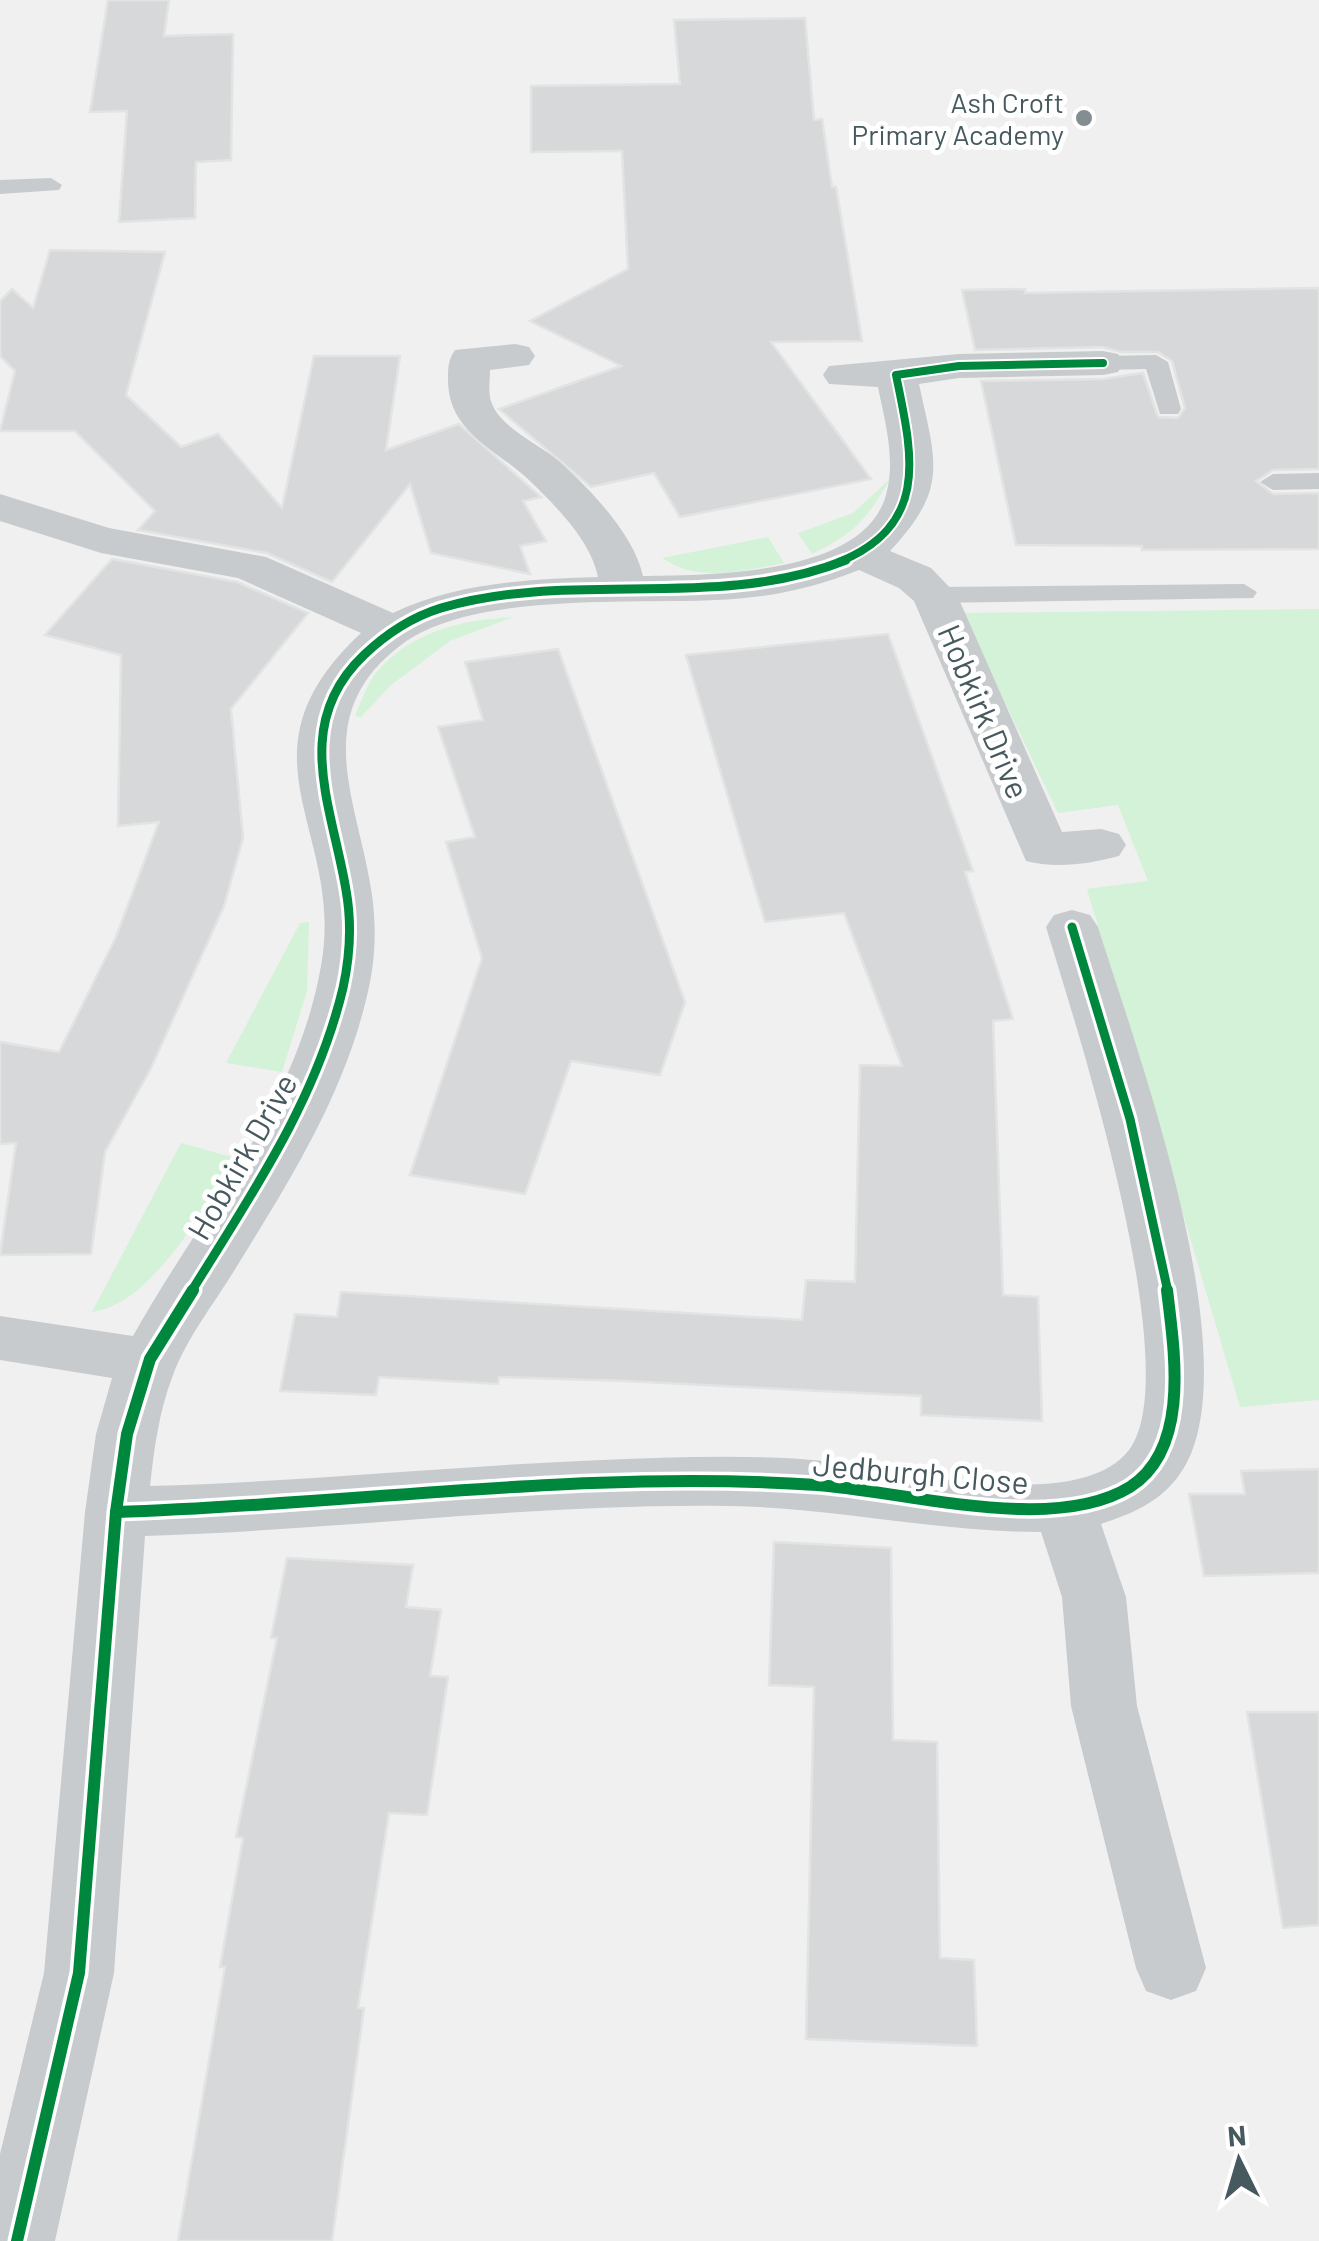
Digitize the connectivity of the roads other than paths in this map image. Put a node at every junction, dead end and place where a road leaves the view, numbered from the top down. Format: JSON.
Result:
{"nodes":[{"id":1,"x":51,"y":184,"type":"dead end"},
{"id":2,"x":0,"y":186,"type":"edge"},
{"id":3,"x":515,"y":356,"type":"dead end"},
{"id":4,"x":1103,"y":363,"type":"joint"},
{"id":5,"x":1169,"y":408,"type":"dead end"},
{"id":6,"x":1319,"y":480,"type":"edge"},
{"id":7,"x":1273,"y":482,"type":"dead end"},
{"id":8,"x":0,"y":507,"type":"edge"},
{"id":9,"x":864,"y":556,"type":"junction"},
{"id":10,"x":624,"y":590,"type":"junction"},
{"id":11,"x":1244,"y":592,"type":"dead end"},
{"id":12,"x":934,"y":595,"type":"junction"},
{"id":13,"x":391,"y":629,"type":"junction"},
{"id":14,"x":1101,"y":845,"type":"dead end"},
{"id":15,"x":1072,"y":927,"type":"dead end"},
{"id":16,"x":0,"y":1338,"type":"edge"},
{"id":17,"x":148,"y":1361,"type":"junction"},
{"id":18,"x":1064,"y":1508,"type":"junction"},
{"id":19,"x":116,"y":1512,"type":"junction"},
{"id":20,"x":1170,"y":1968,"type":"dead end"},
{"id":21,"x":17,"y":2241,"type":"edge"}],
"edges":[{"from":1,"to":2,"type":"lane"},
{"from":3,"to":10,"type":"street"},
{"from":4,"to":5,"type":"lane"},
{"from":4,"to":9,"type":"street"},
{"from":6,"to":7,"type":"lane"},
{"from":8,"to":13,"type":"street"},
{"from":9,"to":10,"type":"street","name":"Hobkirk Drive"},
{"from":9,"to":12,"type":"street","name":"Hobkirk Drive"},
{"from":10,"to":13,"type":"street","name":"Hobkirk Drive"},
{"from":11,"to":12,"type":"lane"},
{"from":12,"to":14,"type":"street","name":"Hobkirk Drive"},
{"from":13,"to":17,"type":"street","name":"Hobkirk Drive"},
{"from":15,"to":18,"type":"street","name":"Jedburgh Close"},
{"from":16,"to":17,"type":"street"},
{"from":17,"to":19,"type":"street","name":"Hobkirk Drive"},
{"from":18,"to":19,"type":"street","name":"Jedburgh Close"},
{"from":18,"to":20,"type":"street","name":"Jedburgh Close"},
{"from":19,"to":21,"type":"street","name":"Hobkirk Drive"}]}
